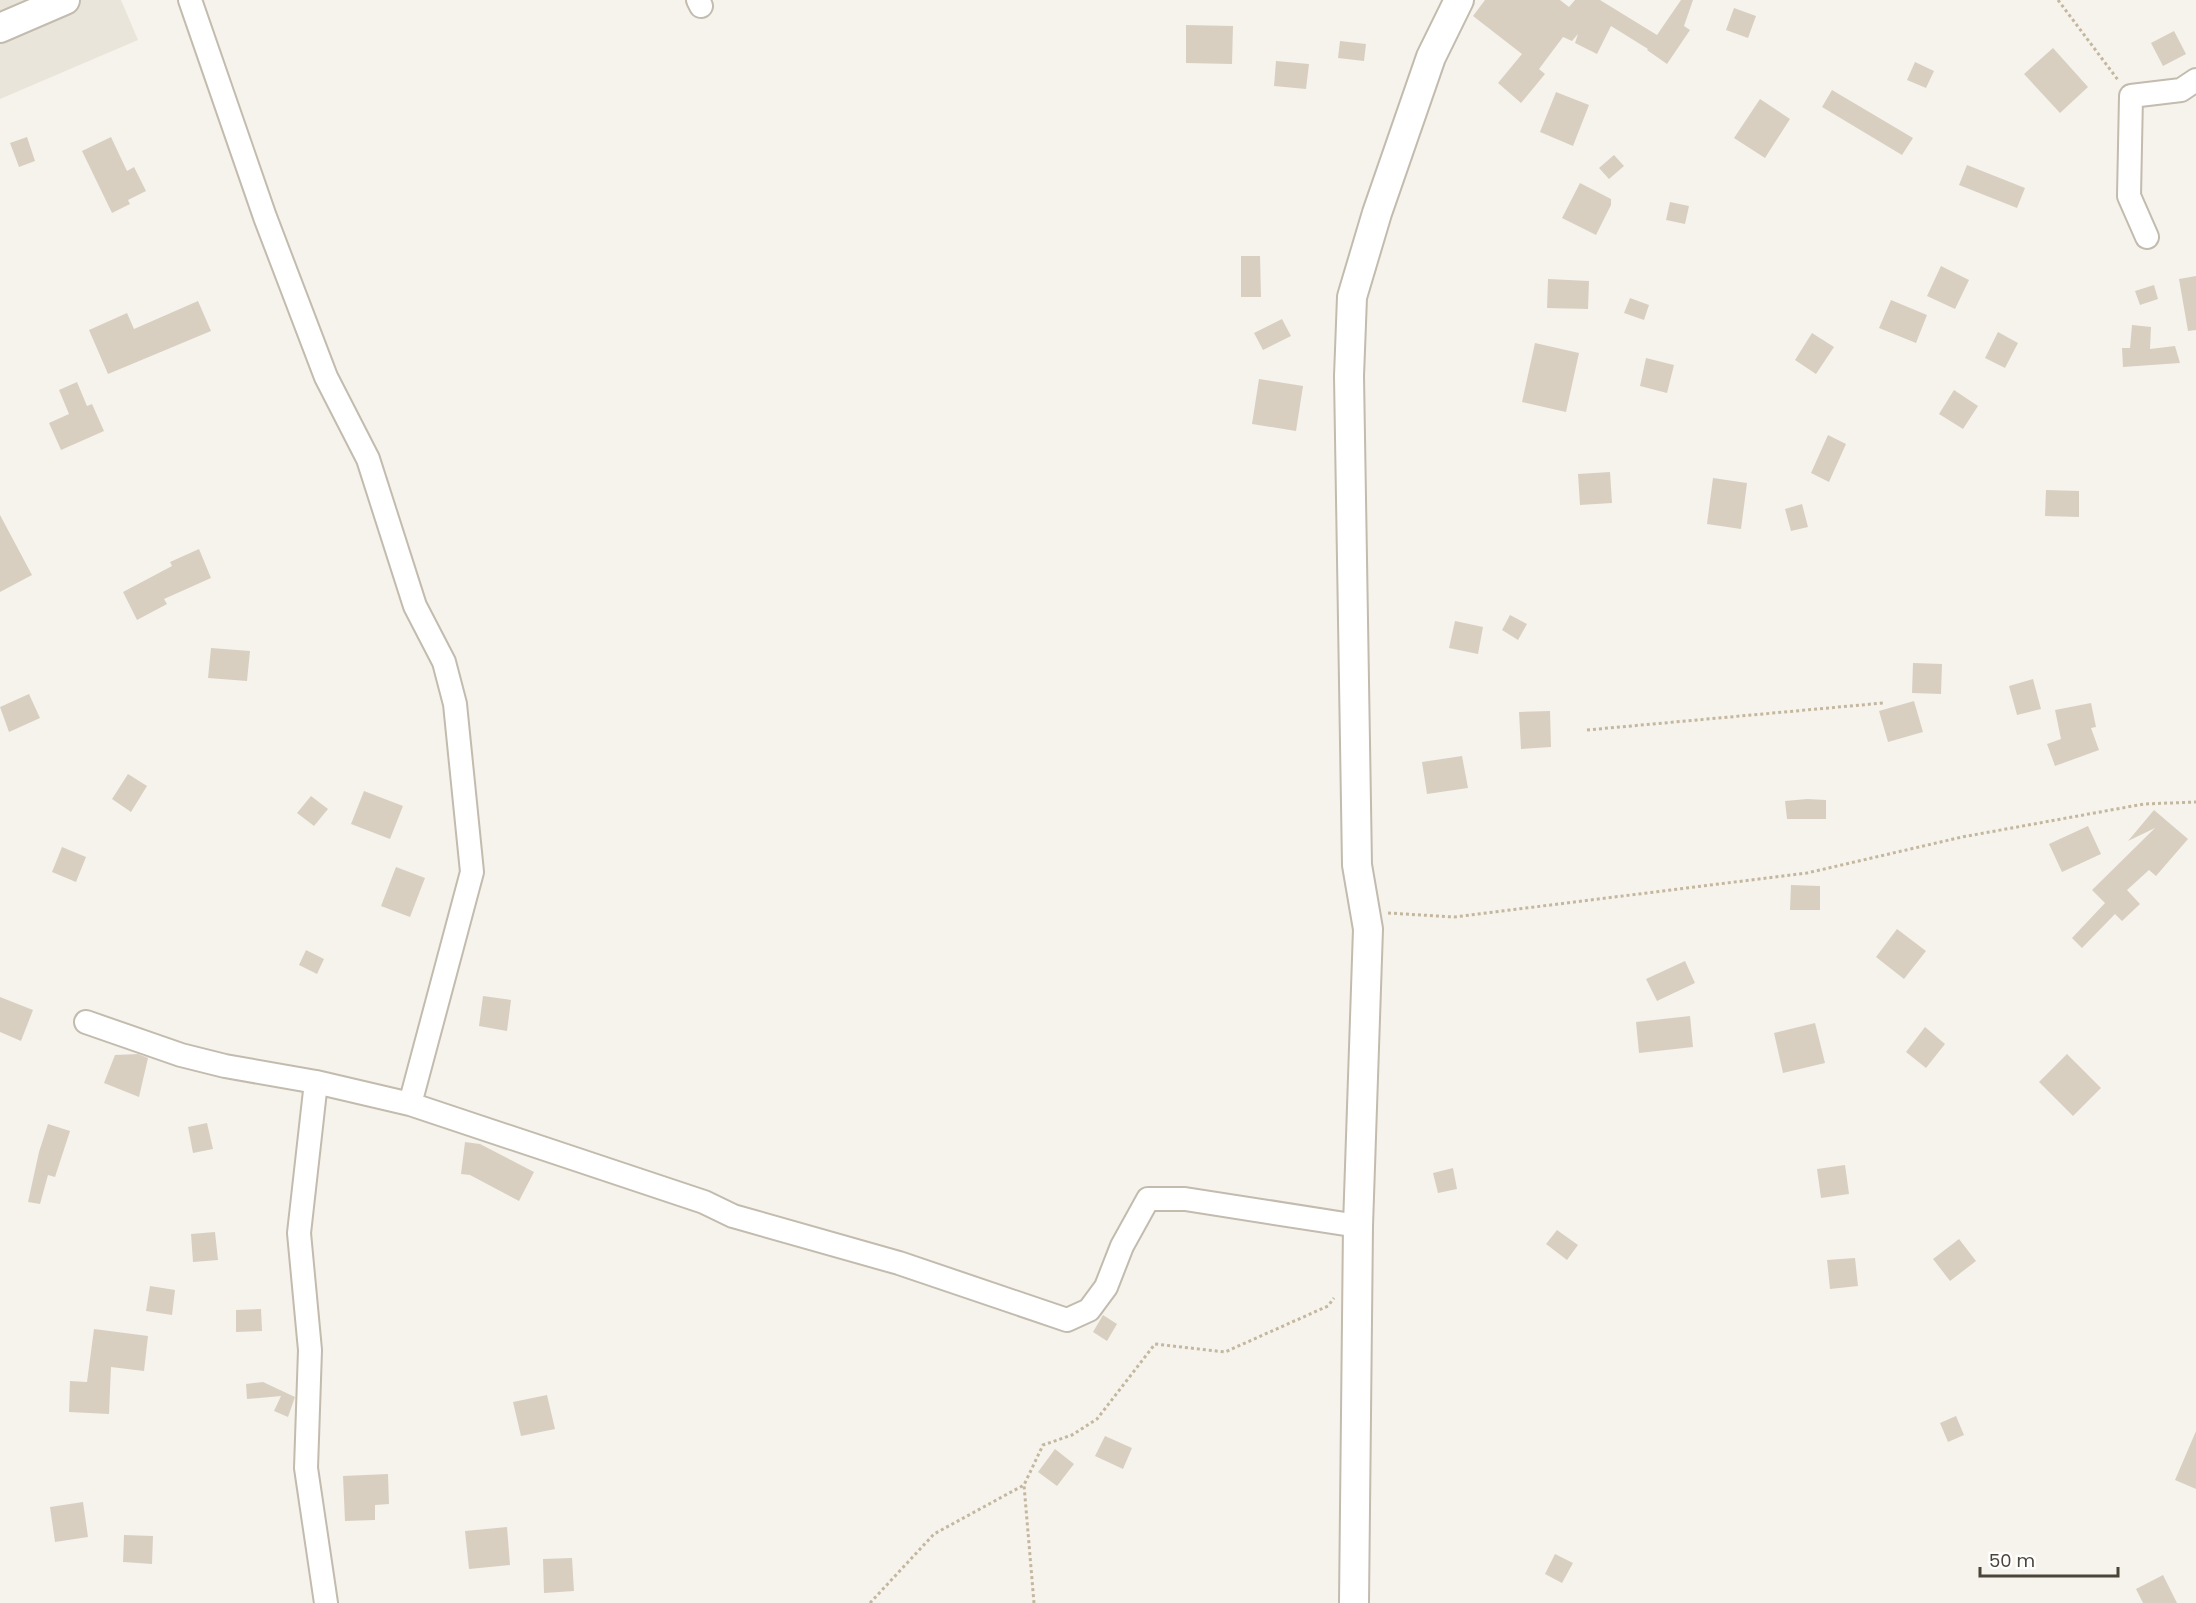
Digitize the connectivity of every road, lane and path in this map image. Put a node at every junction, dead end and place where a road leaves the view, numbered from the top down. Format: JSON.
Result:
{"nodes":[{"id":1,"x":65,"y":0,"type":"edge"},
{"id":2,"x":190,"y":0,"type":"edge"},
{"id":3,"x":1459,"y":0,"type":"edge"},
{"id":4,"x":2058,"y":0,"type":"edge"},
{"id":5,"x":0,"y":28,"type":"edge"},
{"id":6,"x":2196,"y":80,"type":"edge"},
{"id":7,"x":2131,"y":96,"type":"junction"},
{"id":8,"x":2147,"y":237,"type":"dead end"},
{"id":9,"x":1883,"y":703,"type":"dead end"},
{"id":10,"x":1587,"y":730,"type":"dead end"},
{"id":11,"x":2196,"y":802,"type":"edge"},
{"id":12,"x":1365,"y":911,"type":"junction"},
{"id":13,"x":86,"y":1022,"type":"dead end"},
{"id":14,"x":316,"y":1082,"type":"junction"},
{"id":15,"x":410,"y":1104,"type":"junction"},
{"id":16,"x":1358,"y":1226,"type":"junction"},
{"id":17,"x":1334,"y":1298,"type":"dead end"},
{"id":18,"x":1024,"y":1485,"type":"junction"},
{"id":19,"x":326,"y":1603,"type":"edge"},
{"id":20,"x":870,"y":1603,"type":"edge"},
{"id":21,"x":1034,"y":1603,"type":"edge"},
{"id":22,"x":1354,"y":1603,"type":"edge"}],
"edges":[{"from":1,"to":5,"type":"street"},
{"from":2,"to":15,"type":"street"},
{"from":3,"to":12,"type":"street"},
{"from":4,"to":7,"type":"path"},
{"from":6,"to":7,"type":"street"},
{"from":7,"to":8,"type":"street"},
{"from":9,"to":10,"type":"path"},
{"from":11,"to":12,"type":"path"},
{"from":12,"to":16,"type":"street"},
{"from":13,"to":14,"type":"street"},
{"from":14,"to":15,"type":"street"},
{"from":14,"to":19,"type":"street"},
{"from":15,"to":16,"type":"street"},
{"from":16,"to":22,"type":"street"},
{"from":17,"to":18,"type":"path"},
{"from":18,"to":20,"type":"path"},
{"from":18,"to":21,"type":"path"}]}
